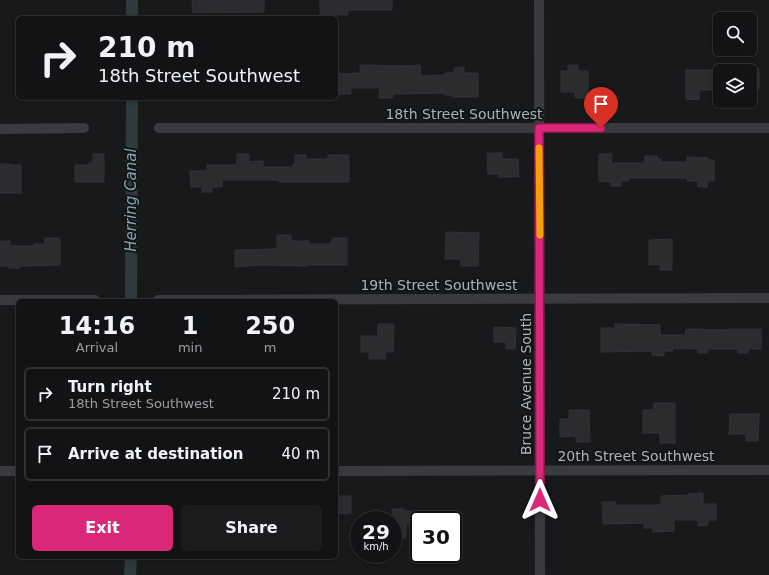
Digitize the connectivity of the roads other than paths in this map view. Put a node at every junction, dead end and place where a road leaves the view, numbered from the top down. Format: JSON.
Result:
{"nodes":[{"id":1,"x":539,"y":0,"type":"edge"},
{"id":2,"x":84,"y":128,"type":"dead end"},
{"id":3,"x":159,"y":128,"type":"dead end"},
{"id":4,"x":539,"y":128,"type":"junction"},
{"id":5,"x":769,"y":128,"type":"edge"},
{"id":6,"x":0,"y":129,"type":"edge"},
{"id":7,"x":769,"y":298,"type":"edge"},
{"id":8,"x":540,"y":299,"type":"junction"},
{"id":9,"x":0,"y":300,"type":"edge"},
{"id":10,"x":16,"y":300,"type":"edge"},
{"id":11,"x":338,"y":300,"type":"edge"},
{"id":12,"x":338,"y":470,"type":"edge"},
{"id":13,"x":540,"y":470,"type":"junction"},
{"id":14,"x":769,"y":470,"type":"edge"},
{"id":15,"x":0,"y":471,"type":"edge"},
{"id":16,"x":16,"y":471,"type":"edge"},
{"id":17,"x":540,"y":575,"type":"edge"}],
"edges":[{"from":1,"to":4,"type":"street","name":"Bruce Avenue South"},
{"from":2,"to":6,"type":"street"},
{"from":3,"to":4,"type":"street","name":"18th Street Southwest"},
{"from":4,"to":5,"type":"street","name":"18th Street Southwest"},
{"from":4,"to":8,"type":"street","name":"Bruce Avenue South"},
{"from":7,"to":8,"type":"street","name":"19th Street Southwest"},
{"from":8,"to":11,"type":"street","name":"19th Street Southwest"},
{"from":8,"to":13,"type":"street","name":"Bruce Avenue South"},
{"from":9,"to":10,"type":"street"},
{"from":12,"to":13,"type":"street","name":"20th Street Southwest"},
{"from":13,"to":14,"type":"street","name":"20th Street Southwest"},
{"from":13,"to":17,"type":"street","name":"Bruce Avenue South"},
{"from":15,"to":16,"type":"street"}]}
